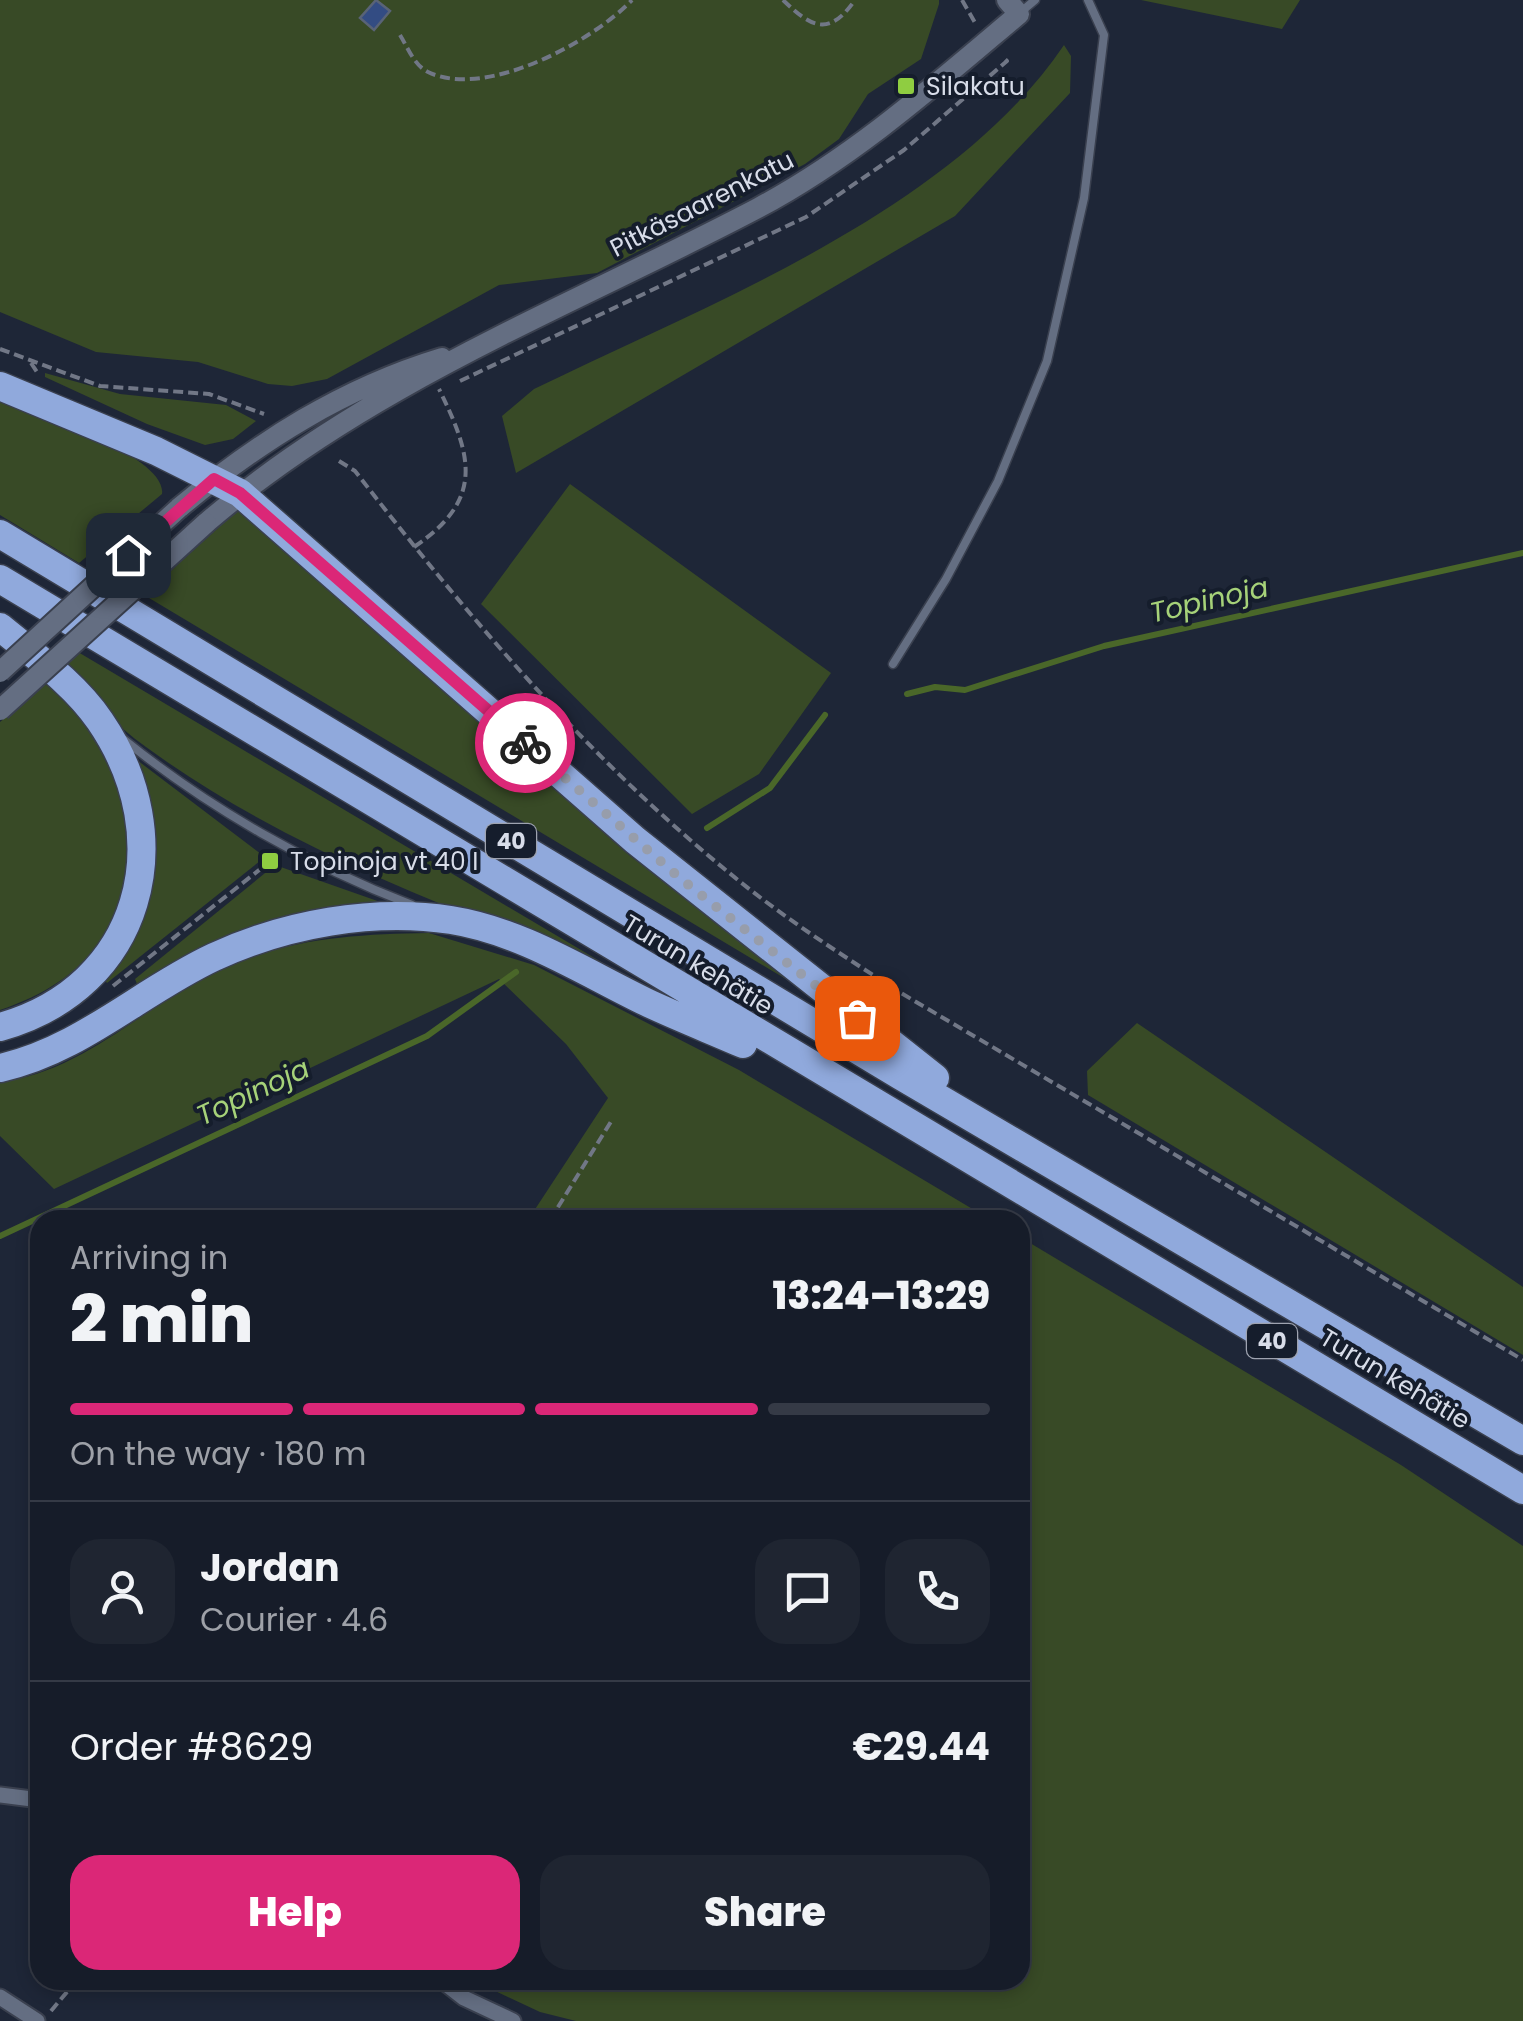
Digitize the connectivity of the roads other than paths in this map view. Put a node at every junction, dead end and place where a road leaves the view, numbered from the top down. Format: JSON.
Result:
{"nodes":[{"id":1,"x":1036,"y":0,"type":"edge"},
{"id":2,"x":1088,"y":0,"type":"edge"},
{"id":3,"x":1013,"y":7,"type":"edge"},
{"id":4,"x":468,"y":350,"type":"junction"},
{"id":5,"x":0,"y":386,"type":"edge"},
{"id":6,"x":214,"y":479,"type":"junction"},
{"id":7,"x":240,"y":493,"type":"junction"},
{"id":8,"x":0,"y":534,"type":"edge"},
{"id":9,"x":0,"y":579,"type":"edge"},
{"id":10,"x":0,"y":627,"type":"edge"},
{"id":11,"x":894,"y":664,"type":"dead end"},
{"id":12,"x":0,"y":672,"type":"edge"},
{"id":13,"x":0,"y":710,"type":"edge"},
{"id":14,"x":99,"y":719,"type":"junction"},
{"id":15,"x":451,"y":920,"type":"junction"},
{"id":16,"x":0,"y":1027,"type":"edge"},
{"id":17,"x":0,"y":1068,"type":"edge"},
{"id":18,"x":843,"y":1087,"type":"junction"},
{"id":19,"x":925,"y":1114,"type":"junction"},
{"id":20,"x":1024,"y":1146,"type":"junction"},
{"id":21,"x":1523,"y":1441,"type":"edge"},
{"id":22,"x":1523,"y":1490,"type":"edge"},
{"id":23,"x":0,"y":1795,"type":"edge"},
{"id":24,"x":30,"y":1799,"type":"edge"},
{"id":25,"x":453,"y":1990,"type":"edge"},
{"id":26,"x":0,"y":1997,"type":"edge"},
{"id":27,"x":40,"y":2021,"type":"edge"},
{"id":28,"x":512,"y":2021,"type":"edge"}],
"edges":[{"from":1,"to":3,"type":"lane","name":"Pitkäsaarenkatu"},
{"from":2,"to":11,"type":"lane"},
{"from":3,"to":4,"type":"street","name":"Pitkäsaarenkatu"},
{"from":4,"to":6,"type":"street","name":"Pitkäsaarenkatu"},
{"from":4,"to":7,"type":"street","name":"Pitkäsaarenkatu"},
{"from":5,"to":6,"type":"highway"},
{"from":6,"to":7,"type":"highway"},
{"from":6,"to":12,"type":"street","name":"Pitkäsaarenkatu","bridge":true},
{"from":7,"to":13,"type":"street","name":"Pitkäsaarenkatu","bridge":true},
{"from":7,"to":20,"type":"highway"},
{"from":8,"to":19,"type":"highway","name":"Turun kehätie","number":"40"},
{"from":9,"to":18,"type":"highway","name":"Turun kehätie","number":"40"},
{"from":10,"to":14,"type":"highway"},
{"from":14,"to":15,"type":"lane"},
{"from":14,"to":16,"type":"highway"},
{"from":15,"to":17,"type":"highway"},
{"from":15,"to":18,"type":"highway"},
{"from":18,"to":19,"type":"highway","name":"Turun kehätie","number":"40"},
{"from":19,"to":20,"type":"highway","name":"Turun kehätie","number":"40"},
{"from":19,"to":22,"type":"highway","name":"Turun kehätie","number":"40"},
{"from":20,"to":21,"type":"highway","name":"Turun kehätie","number":"40"},
{"from":23,"to":24,"type":"street"},
{"from":25,"to":28,"type":"street"},
{"from":26,"to":27,"type":"street"}]}
